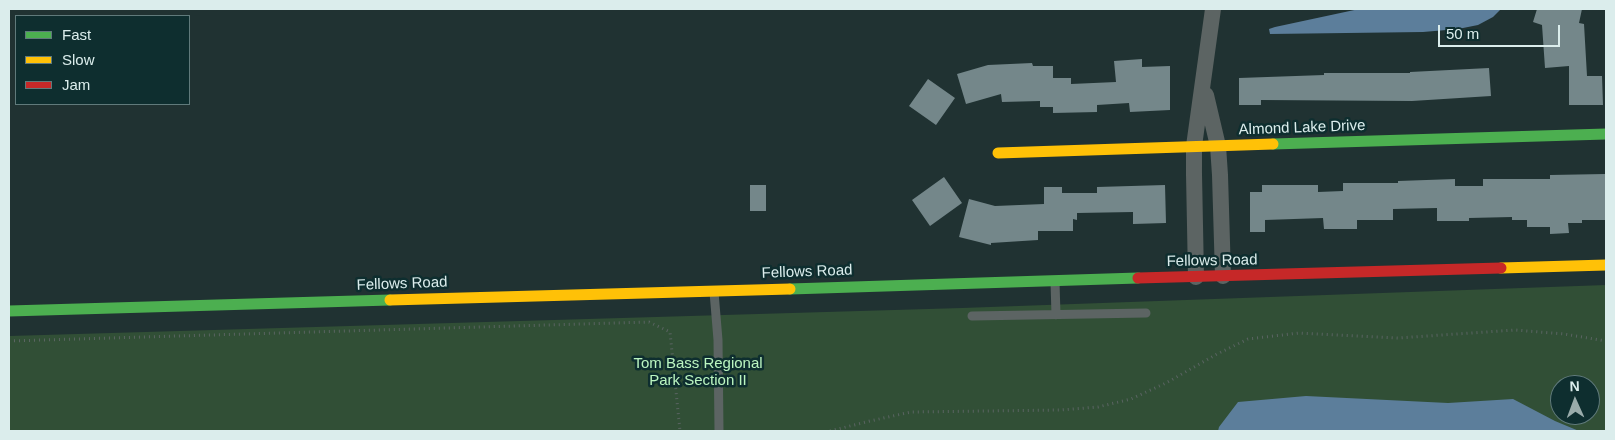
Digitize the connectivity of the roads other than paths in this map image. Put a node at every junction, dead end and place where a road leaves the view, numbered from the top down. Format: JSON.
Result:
{"nodes":[{"id":1,"x":1213,"y":9,"type":"edge"},
{"id":2,"x":1204,"y":85,"type":"junction"},
{"id":3,"x":1606,"y":134,"type":"edge"},
{"id":4,"x":1194,"y":146,"type":"junction"},
{"id":5,"x":1218,"y":146,"type":"junction"},
{"id":6,"x":998,"y":152,"type":"dead end"},
{"id":7,"x":1606,"y":265,"type":"edge"},
{"id":8,"x":1223,"y":276,"type":"junction"},
{"id":9,"x":1196,"y":277,"type":"junction"},
{"id":10,"x":1055,"y":280,"type":"junction"},
{"id":11,"x":714,"y":290,"type":"junction"},
{"id":12,"x":9,"y":311,"type":"edge"},
{"id":13,"x":1146,"y":313,"type":"dead end"},
{"id":14,"x":1056,"y":315,"type":"junction"},
{"id":15,"x":972,"y":316,"type":"dead end"},
{"id":16,"x":719,"y":431,"type":"edge"}],
"edges":[{"from":1,"to":2,"type":"street"},
{"from":2,"to":4,"type":"street"},
{"from":2,"to":5,"type":"street"},
{"from":3,"to":5,"type":"street","name":"Almond Lake Drive"},
{"from":4,"to":5,"type":"street","name":"Almond Lake Drive"},
{"from":4,"to":6,"type":"street","name":"Almond Lake Drive"},
{"from":4,"to":9,"type":"street"},
{"from":5,"to":8,"type":"street"},
{"from":7,"to":8,"type":"street","name":"Fellows Road"},
{"from":8,"to":9,"type":"street","name":"Fellows Road"},
{"from":9,"to":10,"type":"street","name":"Fellows Road"},
{"from":10,"to":11,"type":"street","name":"Fellows Road"},
{"from":10,"to":14,"type":"lane"},
{"from":11,"to":12,"type":"street","name":"Fellows Road"},
{"from":11,"to":16,"type":"lane"},
{"from":13,"to":14,"type":"lane"},
{"from":14,"to":15,"type":"lane"}]}
